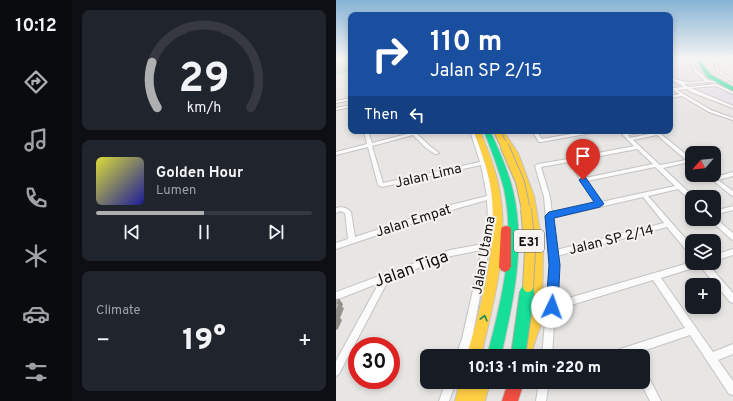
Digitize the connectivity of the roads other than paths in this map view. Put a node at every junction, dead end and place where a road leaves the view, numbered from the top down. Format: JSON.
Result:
{"nodes":[{"id":1,"x":706,"y":78,"type":"edge"},
{"id":2,"x":719,"y":78,"type":"edge"},
{"id":3,"x":723,"y":78,"type":"edge"},
{"id":4,"x":709,"y":80,"type":"junction"},
{"id":5,"x":673,"y":81,"type":"edge"},
{"id":6,"x":681,"y":83,"type":"junction"},
{"id":7,"x":729,"y":86,"type":"edge"},
{"id":8,"x":686,"y":87,"type":"junction"},
{"id":9,"x":682,"y":94,"type":"junction"},
{"id":10,"x":673,"y":96,"type":"edge"},
{"id":11,"x":348,"y":100,"type":"edge"},
{"id":12,"x":336,"y":102,"type":"edge"},
{"id":13,"x":348,"y":106,"type":"edge"},
{"id":14,"x":733,"y":107,"type":"edge"},
{"id":15,"x":336,"y":108,"type":"edge"},
{"id":16,"x":733,"y":118,"type":"edge"},
{"id":17,"x":367,"y":134,"type":"edge"},
{"id":18,"x":409,"y":134,"type":"edge"},
{"id":19,"x":413,"y":134,"type":"edge"},
{"id":20,"x":473,"y":134,"type":"edge"},
{"id":21,"x":478,"y":134,"type":"edge"},
{"id":22,"x":487,"y":134,"type":"edge"},
{"id":23,"x":487,"y":134,"type":"edge"},
{"id":24,"x":500,"y":134,"type":"edge"},
{"id":25,"x":501,"y":134,"type":"edge"},
{"id":26,"x":536,"y":134,"type":"edge"},
{"id":27,"x":580,"y":134,"type":"edge"},
{"id":28,"x":624,"y":134,"type":"edge"},
{"id":29,"x":649,"y":134,"type":"edge"},
{"id":30,"x":658,"y":134,"type":"edge"},
{"id":31,"x":630,"y":139,"type":"junction"},
{"id":32,"x":371,"y":145,"type":"junction"},
{"id":33,"x":638,"y":147,"type":"junction"},
{"id":34,"x":437,"y":153,"type":"dead end"},
{"id":35,"x":336,"y":154,"type":"edge"},
{"id":36,"x":685,"y":156,"type":"edge"},
{"id":37,"x":570,"y":160,"type":"junction"},
{"id":38,"x":685,"y":162,"type":"edge"},
{"id":39,"x":483,"y":163,"type":"junction"},
{"id":40,"x":658,"y":166,"type":"junction"},
{"id":41,"x":733,"y":174,"type":"edge"},
{"id":42,"x":721,"y":177,"type":"edge"},
{"id":43,"x":583,"y":180,"type":"junction"},
{"id":44,"x":718,"y":182,"type":"edge"},
{"id":45,"x":680,"y":187,"type":"junction"},
{"id":46,"x":685,"y":192,"type":"edge"},
{"id":47,"x":733,"y":194,"type":"edge"},
{"id":48,"x":644,"y":195,"type":"junction"},
{"id":49,"x":490,"y":197,"type":"junction"},
{"id":50,"x":600,"y":204,"type":"junction"},
{"id":51,"x":733,"y":208,"type":"edge"},
{"id":52,"x":336,"y":211,"type":"edge"},
{"id":53,"x":721,"y":211,"type":"edge"},
{"id":54,"x":549,"y":216,"type":"junction"},
{"id":55,"x":669,"y":224,"type":"junction"},
{"id":56,"x":720,"y":226,"type":"edge"},
{"id":57,"x":733,"y":238,"type":"edge"},
{"id":58,"x":352,"y":241,"type":"junction"},
{"id":59,"x":685,"y":243,"type":"edge"},
{"id":60,"x":336,"y":246,"type":"edge"},
{"id":61,"x":487,"y":246,"type":"junction"},
{"id":62,"x":733,"y":252,"type":"edge"},
{"id":63,"x":554,"y":254,"type":"junction"},
{"id":64,"x":721,"y":256,"type":"edge"},
{"id":65,"x":685,"y":267,"type":"edge"},
{"id":66,"x":708,"y":270,"type":"edge"},
{"id":67,"x":387,"y":276,"type":"junction"},
{"id":68,"x":655,"y":276,"type":"junction"},
{"id":69,"x":336,"y":296,"type":"edge"},
{"id":70,"x":733,"y":299,"type":"edge"},
{"id":71,"x":552,"y":307,"type":"junction"},
{"id":72,"x":692,"y":330,"type":"junction"},
{"id":73,"x":463,"y":349,"type":"edge"},
{"id":74,"x":476,"y":349,"type":"edge"},
{"id":75,"x":491,"y":349,"type":"edge"},
{"id":76,"x":496,"y":349,"type":"edge"},
{"id":77,"x":519,"y":349,"type":"edge"},
{"id":78,"x":526,"y":349,"type":"edge"},
{"id":79,"x":548,"y":349,"type":"edge"},
{"id":80,"x":643,"y":349,"type":"edge"},
{"id":81,"x":733,"y":349,"type":"edge"},
{"id":82,"x":711,"y":358,"type":"junction"},
{"id":83,"x":336,"y":370,"type":"edge"},
{"id":84,"x":448,"y":389,"type":"edge"},
{"id":85,"x":466,"y":389,"type":"edge"},
{"id":86,"x":480,"y":389,"type":"edge"},
{"id":87,"x":486,"y":389,"type":"edge"},
{"id":88,"x":512,"y":389,"type":"edge"},
{"id":89,"x":543,"y":389,"type":"edge"},
{"id":90,"x":649,"y":389,"type":"edge"},
{"id":91,"x":733,"y":390,"type":"edge"},
{"id":92,"x":444,"y":401,"type":"edge"},
{"id":93,"x":463,"y":401,"type":"edge"},
{"id":94,"x":477,"y":401,"type":"edge"},
{"id":95,"x":483,"y":401,"type":"edge"},
{"id":96,"x":509,"y":401,"type":"edge"},
{"id":97,"x":541,"y":401,"type":"edge"},
{"id":98,"x":656,"y":401,"type":"edge"}],
"edges":[{"from":1,"to":4,"type":"street"},
{"from":2,"to":7,"type":"main road"},
{"from":3,"to":7,"type":"street"},
{"from":4,"to":6,"type":"street"},
{"from":4,"to":7,"type":"main road"},
{"from":5,"to":6,"type":"street"},
{"from":6,"to":8,"type":"street"},
{"from":7,"to":8,"type":"street"},
{"from":8,"to":9,"type":"street"},
{"from":8,"to":14,"type":"street"},
{"from":9,"to":10,"type":"street"},
{"from":9,"to":16,"type":"street"},
{"from":11,"to":12,"type":"street"},
{"from":13,"to":15,"type":"street"},
{"from":17,"to":32,"type":"street","name":"Jalan Lima"},
{"from":18,"to":32,"type":"street"},
{"from":19,"to":34,"type":"street"},
{"from":20,"to":39,"type":"street","name":"Jalan Utama"},
{"from":74,"to":21,"type":"main road","one_way":true},
{"from":22,"to":75,"type":"main road"},
{"from":23,"to":76,"type":"main road","number":"E31"},
{"from":24,"to":77,"type":"main road","number":"E31","bridge":true},
{"from":25,"to":78,"type":"main road"},
{"from":26,"to":27,"type":"street"},
{"from":28,"to":31,"type":"street"},
{"from":29,"to":31,"type":"street"},
{"from":30,"to":36,"type":"street"},
{"from":31,"to":33,"type":"street"},
{"from":32,"to":35,"type":"street"},
{"from":32,"to":39,"type":"street","name":"Jalan Lima"},
{"from":33,"to":37,"type":"street"},
{"from":33,"to":40,"type":"street"},
{"from":37,"to":43,"type":"street"},
{"from":37,"to":54,"type":"street"},
{"from":38,"to":40,"type":"street"},
{"from":39,"to":49,"type":"street","name":"Jalan Utama"},
{"from":40,"to":43,"type":"street"},
{"from":40,"to":45,"type":"street"},
{"from":41,"to":42,"type":"street"},
{"from":43,"to":50,"type":"street"},
{"from":44,"to":47,"type":"street"},
{"from":45,"to":46,"type":"street"},
{"from":45,"to":48,"type":"street"},
{"from":48,"to":50,"type":"street"},
{"from":48,"to":55,"type":"street"},
{"from":49,"to":58,"type":"street","name":"Jalan Empat"},
{"from":49,"to":61,"type":"street","name":"Jalan Utama"},
{"from":50,"to":54,"type":"street"},
{"from":51,"to":53,"type":"street"},
{"from":52,"to":58,"type":"street"},
{"from":54,"to":63,"type":"street"},
{"from":55,"to":59,"type":"street"},
{"from":55,"to":63,"type":"street","name":"Jalan SP 2/14"},
{"from":56,"to":57,"type":"street"},
{"from":58,"to":60,"type":"street","name":"Jalan Empat"},
{"from":61,"to":67,"type":"street","name":"Jalan Tiga"},
{"from":61,"to":73,"type":"street","name":"Jalan Utama"},
{"from":62,"to":64,"type":"street"},
{"from":63,"to":71,"type":"street"},
{"from":65,"to":68,"type":"street"},
{"from":66,"to":70,"type":"street"},
{"from":67,"to":69,"type":"street","name":"Jalan Tiga"},
{"from":67,"to":83,"type":"street"},
{"from":68,"to":71,"type":"street"},
{"from":68,"to":72,"type":"street"},
{"from":71,"to":79,"type":"street"},
{"from":72,"to":80,"type":"street"},
{"from":72,"to":82,"type":"street"},
{"from":81,"to":82,"type":"street"},
{"from":82,"to":91,"type":"street"},
{"from":84,"to":92,"type":"street"},
{"from":85,"to":93,"type":"main road"},
{"from":86,"to":94,"type":"main road"},
{"from":87,"to":95,"type":"main road"},
{"from":88,"to":96,"type":"main road"},
{"from":89,"to":97,"type":"street"},
{"from":90,"to":98,"type":"street"}]}
